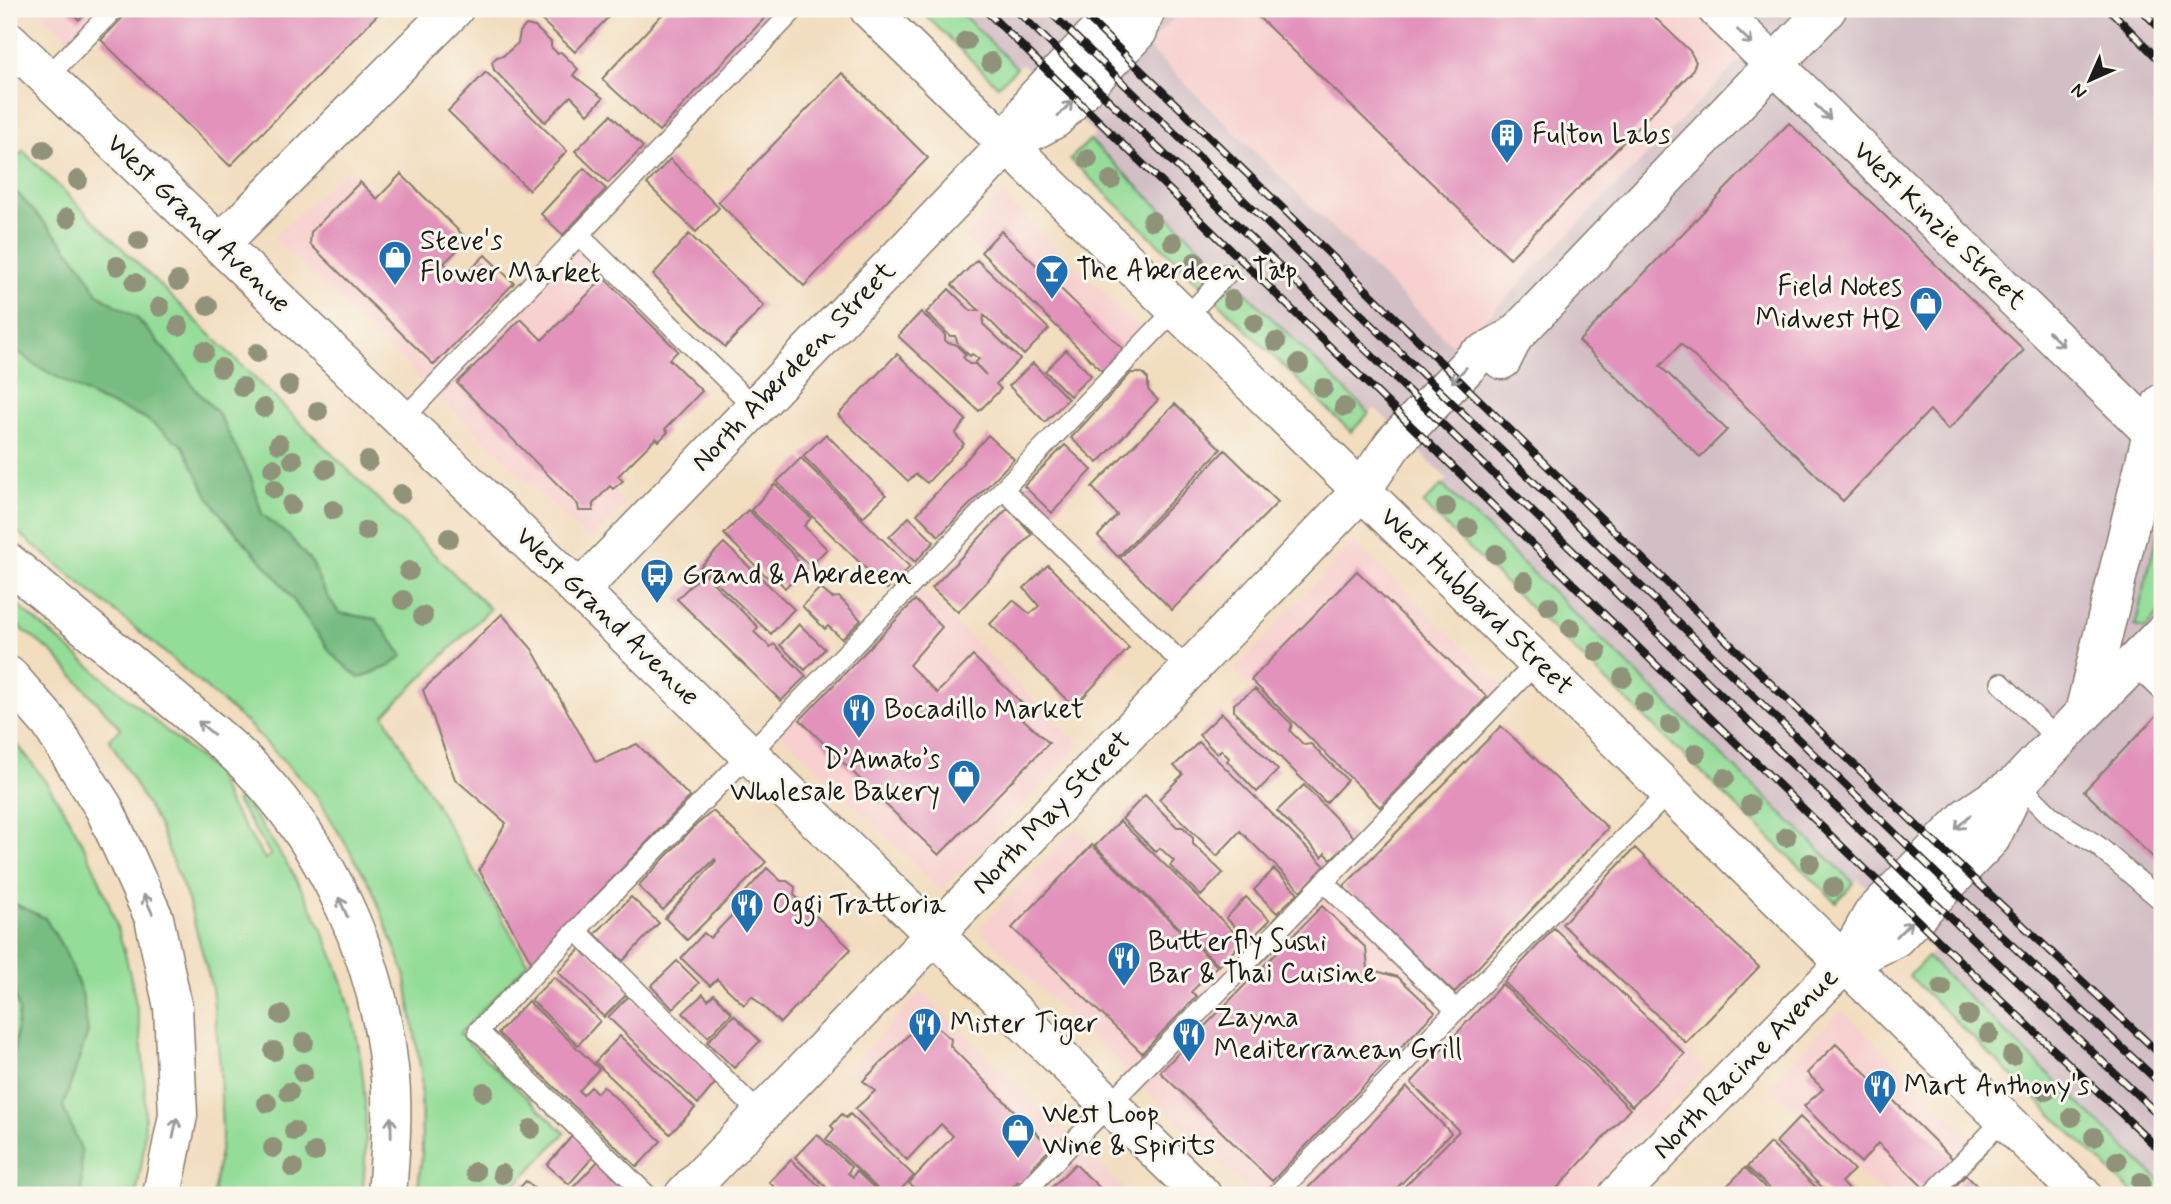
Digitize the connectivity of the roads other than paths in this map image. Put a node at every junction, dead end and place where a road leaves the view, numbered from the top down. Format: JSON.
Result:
{"nodes":[{"id":1,"x":114,"y":9,"type":"edge"},
{"id":2,"x":454,"y":9,"type":"edge"},
{"id":3,"x":794,"y":9,"type":"edge"},
{"id":4,"x":869,"y":9,"type":"edge"},
{"id":5,"x":1120,"y":9,"type":"edge"},
{"id":6,"x":1146,"y":9,"type":"edge"},
{"id":7,"x":1717,"y":9,"type":"edge"},
{"id":8,"x":1827,"y":9,"type":"edge"},
{"id":9,"x":9,"y":41,"type":"edge"},
{"id":10,"x":1774,"y":64,"type":"junction"},
{"id":11,"x":47,"y":77,"type":"junction"},
{"id":12,"x":1008,"y":144,"type":"junction"},
{"id":13,"x":579,"y":235,"type":"junction"},
{"id":14,"x":220,"y":244,"type":"junction"},
{"id":15,"x":1227,"y":274,"type":"dead end"},
{"id":16,"x":1181,"y":314,"type":"junction"},
{"id":17,"x":755,"y":408,"type":"junction"},
{"id":18,"x":402,"y":420,"type":"junction"},
{"id":19,"x":2159,"y":426,"type":"edge"},
{"id":20,"x":1003,"y":489,"type":"junction"},
{"id":21,"x":1362,"y":491,"type":"junction"},
{"id":22,"x":9,"y":563,"type":"edge"},
{"id":23,"x":579,"y":591,"type":"junction"},
{"id":24,"x":2162,"y":634,"type":"edge"},
{"id":25,"x":1537,"y":662,"type":"junction"},
{"id":26,"x":2133,"y":663,"type":"junction"},
{"id":27,"x":1189,"y":670,"type":"junction"},
{"id":28,"x":9,"y":676,"type":"edge"},
{"id":29,"x":2001,"y":683,"type":"dead end"},
{"id":30,"x":2162,"y":691,"type":"edge"},
{"id":31,"x":2084,"y":713,"type":"junction"},
{"id":32,"x":2058,"y":740,"type":"junction"},
{"id":33,"x":749,"y":754,"type":"junction"},
{"id":34,"x":2018,"y":783,"type":"junction"},
{"id":35,"x":1670,"y":791,"type":"junction"},
{"id":36,"x":1324,"y":882,"type":"junction"},
{"id":37,"x":2162,"y":901,"type":"edge"},
{"id":38,"x":577,"y":931,"type":"junction"},
{"id":39,"x":934,"y":935,"type":"junction"},
{"id":40,"x":1845,"y":963,"type":"junction"},
{"id":41,"x":1457,"y":1010,"type":"junction"},
{"id":42,"x":1109,"y":1105,"type":"junction"},
{"id":43,"x":761,"y":1115,"type":"junction"},
{"id":44,"x":2004,"y":1119,"type":"junction"},
{"id":45,"x":162,"y":1195,"type":"edge"},
{"id":46,"x":387,"y":1195,"type":"edge"},
{"id":47,"x":647,"y":1195,"type":"edge"},
{"id":48,"x":684,"y":1195,"type":"edge"},
{"id":49,"x":1022,"y":1195,"type":"edge"},
{"id":50,"x":1202,"y":1195,"type":"edge"},
{"id":51,"x":1276,"y":1195,"type":"edge"},
{"id":52,"x":1618,"y":1195,"type":"edge"},
{"id":53,"x":1931,"y":1195,"type":"edge"},
{"id":54,"x":2082,"y":1195,"type":"edge"}],
"edges":[{"from":1,"to":11,"type":"lane"},
{"from":2,"to":14,"type":"main road"},
{"from":3,"to":13,"type":"lane"},
{"from":4,"to":12,"type":"main road","name":"West Hubbard Street"},
{"from":5,"to":12,"type":"main road","name":"North Aberdeen Street"},
{"from":12,"to":6,"type":"main road","name":"North Aberdeen Street","one_way":true},
{"from":7,"to":10,"type":"main road","name":"West Kinzie Street","one_way":true},
{"from":8,"to":10,"type":"main road","name":"North May Street"},
{"from":9,"to":11,"type":"main road","name":"West Grand Avenue"},
{"from":10,"to":19,"type":"main road","name":"West Kinzie Street","one_way":true},
{"from":10,"to":21,"type":"main road","name":"North May Street"},
{"from":11,"to":14,"type":"main road","name":"West Grand Avenue"},
{"from":12,"to":16,"type":"main road","name":"West Hubbard Street"},
{"from":12,"to":17,"type":"main road","name":"North Aberdeen Street"},
{"from":13,"to":17,"type":"lane"},
{"from":13,"to":18,"type":"lane"},
{"from":14,"to":18,"type":"main road","name":"West Grand Avenue"},
{"from":15,"to":16,"type":"lane"},
{"from":16,"to":20,"type":"lane"},
{"from":16,"to":21,"type":"main road","name":"West Hubbard Street"},
{"from":17,"to":23,"type":"main road","name":"North Aberdeen Street"},
{"from":18,"to":23,"type":"main road","name":"West Grand Avenue"},
{"from":19,"to":31,"type":"main road"},
{"from":20,"to":27,"type":"lane"},
{"from":20,"to":33,"type":"lane"},
{"from":21,"to":25,"type":"main road","name":"West Hubbard Street"},
{"from":21,"to":27,"type":"main road","name":"North May Street"},
{"from":46,"to":22,"type":"main road","one_way":true},
{"from":23,"to":33,"type":"main road","name":"West Grand Avenue"},
{"from":24,"to":26,"type":"main road","name":"North Racine Avenue"},
{"from":25,"to":35,"type":"main road","name":"West Hubbard Street"},
{"from":25,"to":36,"type":"lane"},
{"from":26,"to":30,"type":"lane"},
{"from":26,"to":31,"type":"main road","name":"North Racine Avenue"},
{"from":27,"to":39,"type":"main road","name":"North May Street"},
{"from":45,"to":28,"type":"main road","one_way":true},
{"from":29,"to":32,"type":"lane"},
{"from":31,"to":32,"type":"main road","name":"North Racine Avenue"},
{"from":32,"to":34,"type":"main road","name":"North Racine Avenue"},
{"from":33,"to":38,"type":"lane"},
{"from":33,"to":39,"type":"main road","name":"West Grand Avenue"},
{"from":34,"to":37,"type":"lane"},
{"from":34,"to":40,"type":"main road","name":"North Racine Avenue"},
{"from":35,"to":40,"type":"main road","name":"West Hubbard Street"},
{"from":35,"to":41,"type":"lane"},
{"from":36,"to":41,"type":"lane"},
{"from":36,"to":42,"type":"lane"},
{"from":38,"to":43,"type":"lane"},
{"from":38,"to":47,"type":"lane"},
{"from":39,"to":42,"type":"main road","name":"West Grand Avenue"},
{"from":39,"to":43,"type":"main road","name":"North May Street"},
{"from":40,"to":44,"type":"main road","name":"West Hubbard Street"},
{"from":40,"to":52,"type":"main road","name":"North Racine Avenue"},
{"from":41,"to":51,"type":"lane"},
{"from":42,"to":49,"type":"lane"},
{"from":42,"to":50,"type":"main road","name":"West Grand Avenue"},
{"from":43,"to":48,"type":"main road","name":"North May Street"},
{"from":44,"to":53,"type":"lane"},
{"from":44,"to":54,"type":"main road","name":"West Hubbard Street"}]}
